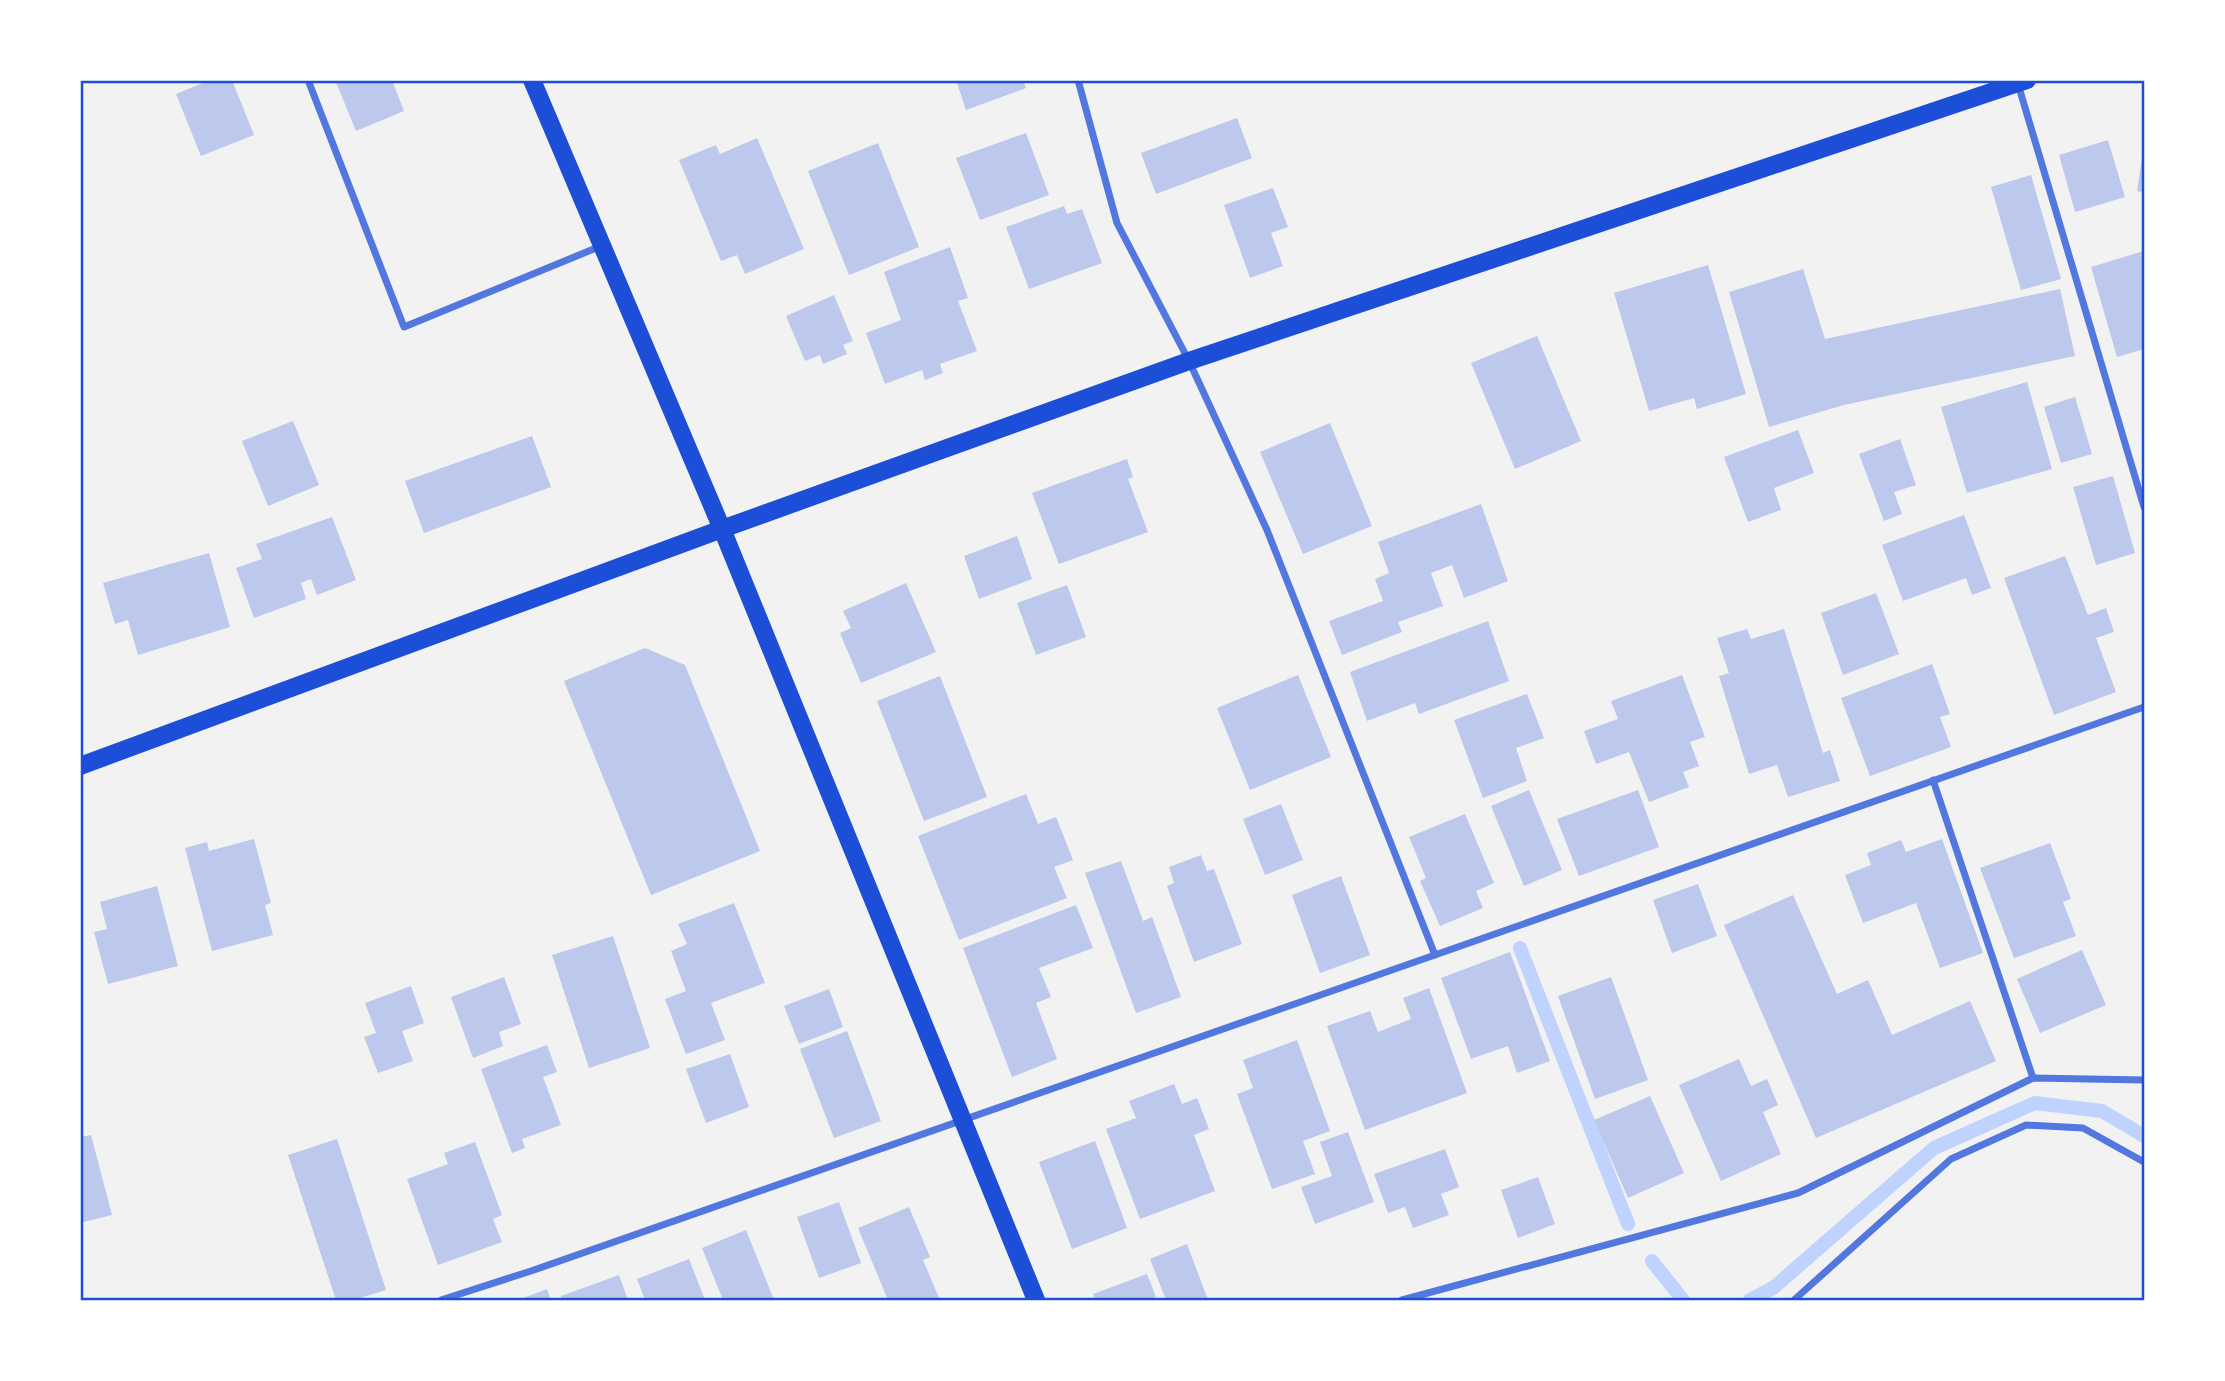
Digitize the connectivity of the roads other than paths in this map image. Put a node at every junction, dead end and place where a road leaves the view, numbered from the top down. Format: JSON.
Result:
{"nodes":[{"id":1,"x":308,"y":80,"type":"edge"},
{"id":2,"x":533,"y":80,"type":"edge"},
{"id":3,"x":1078,"y":80,"type":"edge"},
{"id":4,"x":2020,"y":82,"type":"edge"},
{"id":5,"x":601,"y":246,"type":"junction"},
{"id":6,"x":1189,"y":361,"type":"junction"},
{"id":7,"x":2144,"y":507,"type":"edge"},
{"id":8,"x":722,"y":529,"type":"junction"},
{"id":9,"x":2144,"y":707,"type":"edge"},
{"id":10,"x":80,"y":766,"type":"edge"},
{"id":11,"x":1933,"y":780,"type":"junction"},
{"id":12,"x":1434,"y":955,"type":"junction"},
{"id":13,"x":2033,"y":1078,"type":"junction"},
{"id":14,"x":2144,"y":1080,"type":"edge"},
{"id":15,"x":962,"y":1121,"type":"junction"},
{"id":16,"x":2144,"y":1162,"type":"edge"},
{"id":17,"x":441,"y":1300,"type":"edge"},
{"id":18,"x":1036,"y":1300,"type":"edge"},
{"id":19,"x":1402,"y":1300,"type":"edge"},
{"id":20,"x":1794,"y":1300,"type":"edge"}],
"edges":[{"from":1,"to":5,"type":"street"},
{"from":2,"to":5,"type":"main road"},
{"from":3,"to":6,"type":"street"},
{"from":4,"to":6,"type":"main road"},
{"from":4,"to":7,"type":"street"},
{"from":5,"to":8,"type":"main road"},
{"from":6,"to":8,"type":"main road"},
{"from":6,"to":12,"type":"street"},
{"from":8,"to":10,"type":"main road"},
{"from":8,"to":15,"type":"main road"},
{"from":9,"to":11,"type":"street"},
{"from":11,"to":12,"type":"street"},
{"from":11,"to":13,"type":"street"},
{"from":12,"to":15,"type":"street"},
{"from":13,"to":14,"type":"street"},
{"from":13,"to":19,"type":"street"},
{"from":15,"to":17,"type":"street"},
{"from":15,"to":18,"type":"main road"},
{"from":16,"to":20,"type":"street"}]}
